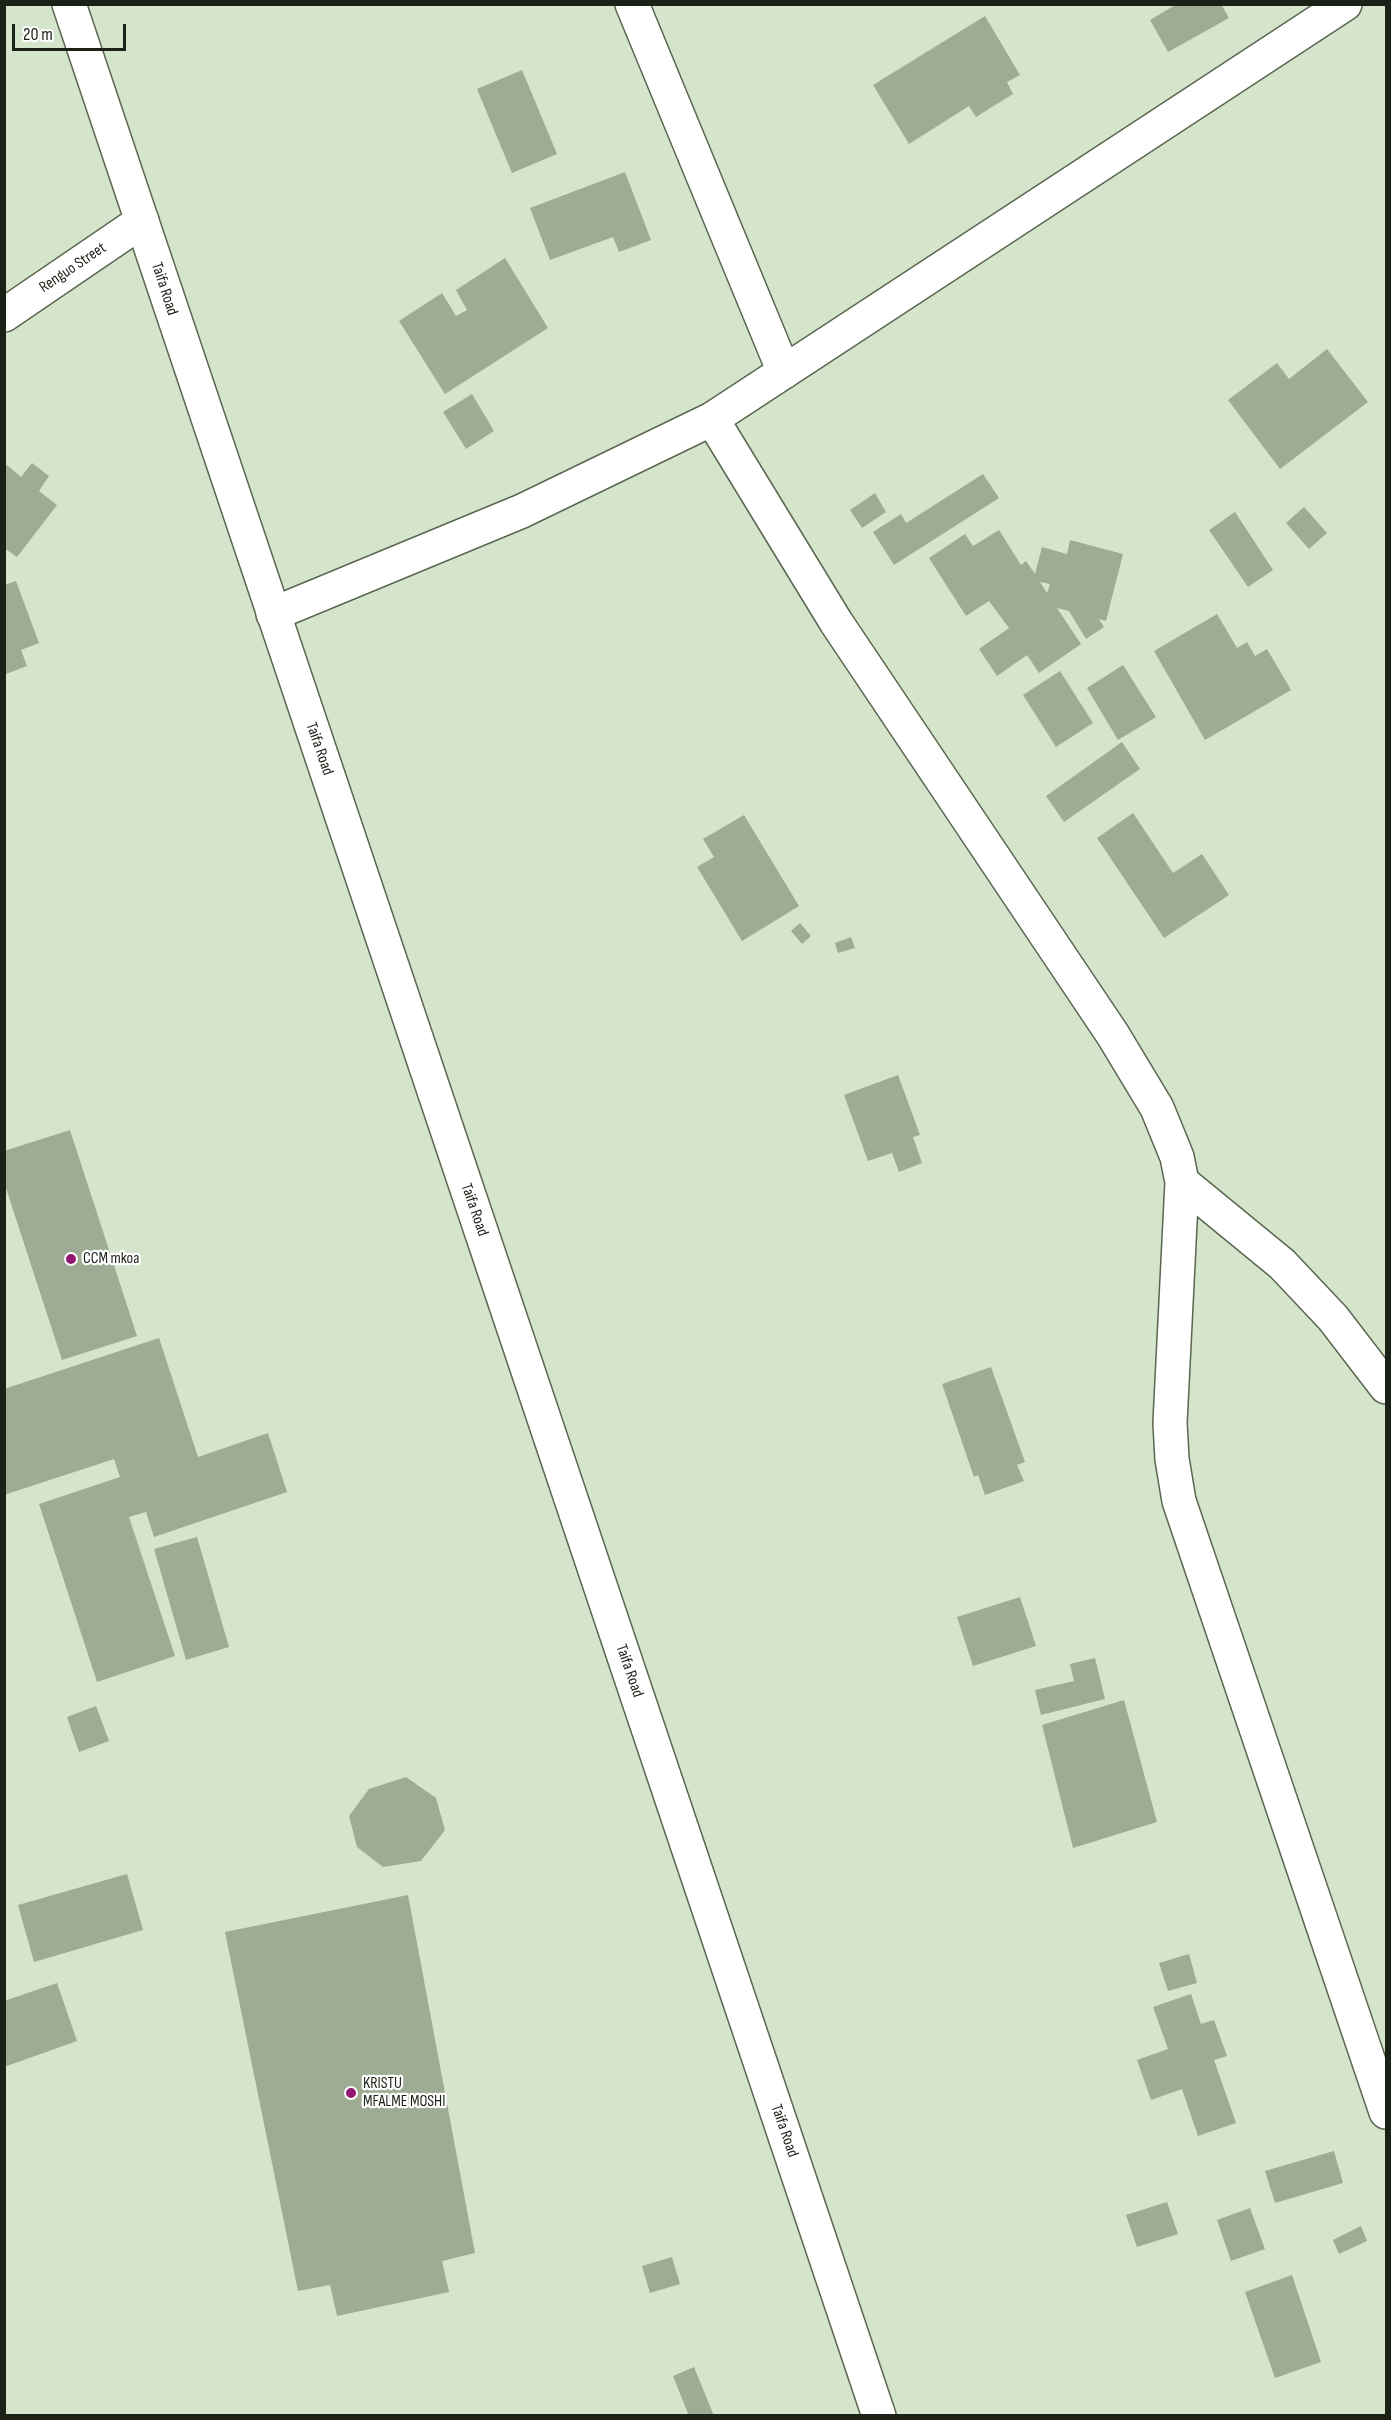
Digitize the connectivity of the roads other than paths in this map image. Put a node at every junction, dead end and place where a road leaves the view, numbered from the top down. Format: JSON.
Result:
{"nodes":[{"id":1,"x":69,"y":4,"type":"edge"},
{"id":2,"x":632,"y":4,"type":"edge"},
{"id":3,"x":1345,"y":4,"type":"edge"},
{"id":4,"x":142,"y":221,"type":"junction"},
{"id":5,"x":4,"y":315,"type":"edge"},
{"id":6,"x":784,"y":372,"type":"junction"},
{"id":7,"x":712,"y":419,"type":"junction"},
{"id":8,"x":273,"y":614,"type":"junction"},
{"id":9,"x":1182,"y":1182,"type":"junction"},
{"id":10,"x":1386,"y":1387,"type":"edge"},
{"id":11,"x":1386,"y":2112,"type":"edge"},
{"id":12,"x":879,"y":2415,"type":"edge"}],
"edges":[{"from":1,"to":4,"type":"main road","name":"Taifa Road"},
{"from":2,"to":6,"type":"main road"},
{"from":3,"to":6,"type":"main road"},
{"from":4,"to":5,"type":"main road","name":"Renguo Street"},
{"from":4,"to":8,"type":"main road","name":"Taifa Road"},
{"from":6,"to":7,"type":"main road"},
{"from":7,"to":8,"type":"main road"},
{"from":7,"to":9,"type":"main road"},
{"from":8,"to":12,"type":"main road","name":"Taifa Road"},
{"from":9,"to":10,"type":"main road"},
{"from":9,"to":11,"type":"main road"}]}
